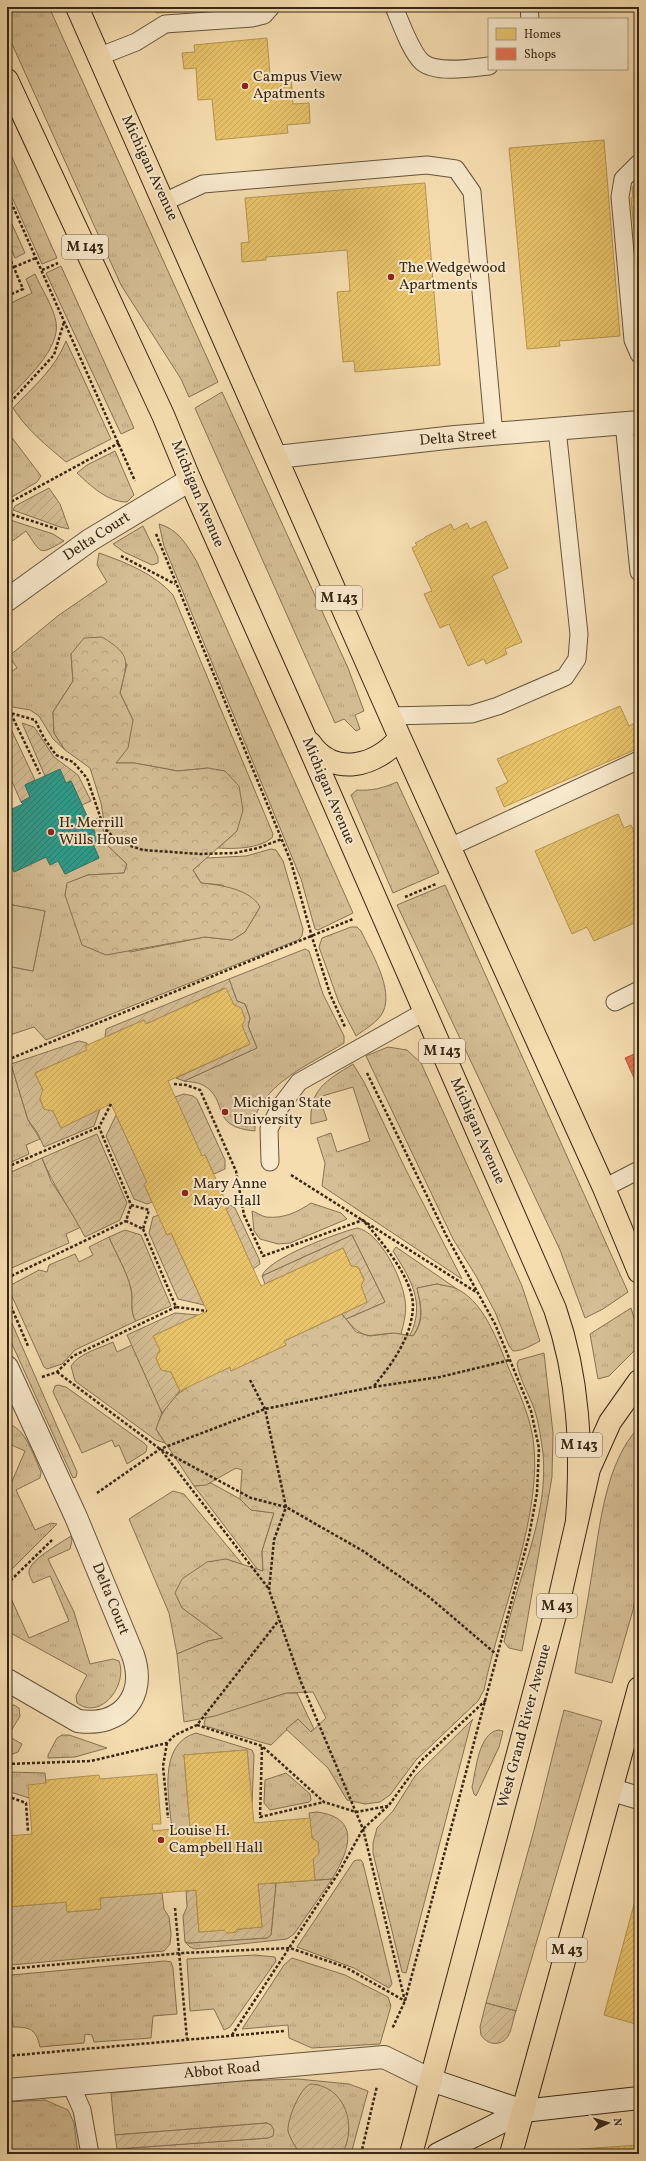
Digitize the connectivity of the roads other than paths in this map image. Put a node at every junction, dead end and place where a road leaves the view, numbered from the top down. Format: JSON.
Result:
{"nodes":[{"id":1,"x":77,"y":7,"type":"edge"},
{"id":2,"x":271,"y":7,"type":"edge"},
{"id":3,"x":394,"y":7,"type":"edge"},
{"id":4,"x":529,"y":7,"type":"edge"},
{"id":5,"x":530,"y":18,"type":"edge"},
{"id":6,"x":98,"y":57,"type":"junction"},
{"id":7,"x":488,"y":66,"type":"edge"},
{"id":8,"x":7,"y":80,"type":"edge"},
{"id":9,"x":639,"y":163,"type":"edge"},
{"id":10,"x":164,"y":202,"type":"junction"},
{"id":11,"x":639,"y":354,"type":"edge"},
{"id":12,"x":631,"y":422,"type":"edge"},
{"id":13,"x":557,"y":428,"type":"junction"},
{"id":14,"x":494,"y":435,"type":"junction"},
{"id":15,"x":278,"y":457,"type":"junction"},
{"id":16,"x":190,"y":480,"type":"junction"},
{"id":17,"x":639,"y":572,"type":"edge"},
{"id":18,"x":7,"y":600,"type":"edge"},
{"id":19,"x":391,"y":716,"type":"junction"},
{"id":20,"x":303,"y":734,"type":"junction"},
{"id":21,"x":400,"y":738,"type":"junction"},
{"id":22,"x":639,"y":760,"type":"edge"},
{"id":23,"x":450,"y":848,"type":"junction"},
{"id":24,"x":639,"y":990,"type":"edge"},
{"id":25,"x":615,"y":1002,"type":"dead end"},
{"id":26,"x":424,"y":1012,"type":"junction"},
{"id":27,"x":270,"y":1162,"type":"road end"},
{"id":28,"x":639,"y":1170,"type":"edge"},
{"id":29,"x":604,"y":1188,"type":"junction"},
{"id":30,"x":639,"y":1272,"type":"edge"},
{"id":31,"x":7,"y":1370,"type":"edge"},
{"id":32,"x":639,"y":1381,"type":"edge"},
{"id":33,"x":577,"y":1520,"type":"junction"},
{"id":34,"x":7,"y":1680,"type":"edge"},
{"id":35,"x":639,"y":1688,"type":"edge"},
{"id":36,"x":612,"y":1790,"type":"junction"},
{"id":37,"x":639,"y":1798,"type":"edge"},
{"id":38,"x":431,"y":2080,"type":"junction"},
{"id":39,"x":71,"y":2085,"type":"junction"},
{"id":40,"x":7,"y":2090,"type":"edge"},
{"id":41,"x":639,"y":2098,"type":"edge"},
{"id":42,"x":523,"y":2111,"type":"junction"},
{"id":43,"x":90,"y":2154,"type":"edge"},
{"id":44,"x":411,"y":2154,"type":"edge"},
{"id":45,"x":438,"y":2154,"type":"edge"},
{"id":46,"x":511,"y":2154,"type":"edge"}],
"edges":[{"from":1,"to":6,"type":"main road","name":"Michigan Avenue","number":"M 143"},
{"from":2,"to":6,"type":"lane"},
{"from":3,"to":7,"type":"lane"},
{"from":4,"to":5,"type":"lane"},
{"from":6,"to":10,"type":"main road","name":"Michigan Avenue","number":"M 143"},
{"from":8,"to":16,"type":"main road","name":"Michigan Avenue","number":"M 143"},
{"from":9,"to":11,"type":"lane"},
{"from":10,"to":14,"type":"lane"},
{"from":10,"to":15,"type":"main road","name":"Michigan Avenue","number":"M 143"},
{"from":12,"to":13,"type":"street","name":"Delta Street"},
{"from":12,"to":17,"type":"lane"},
{"from":13,"to":14,"type":"street","name":"Delta Street"},
{"from":13,"to":19,"type":"lane"},
{"from":14,"to":15,"type":"street","name":"Delta Street"},
{"from":15,"to":19,"type":"main road","name":"Michigan Avenue","number":"M 143"},
{"from":16,"to":18,"type":"street","name":"Delta Court"},
{"from":16,"to":20,"type":"main road","name":"Michigan Avenue","number":"M 143"},
{"from":19,"to":21,"type":"main road","name":"Michigan Avenue","number":"M 143"},
{"from":20,"to":21,"type":"main road"},
{"from":20,"to":26,"type":"main road","name":"Michigan Avenue","number":"M 143"},
{"from":21,"to":23,"type":"main road","name":"Michigan Avenue","number":"M 143"},
{"from":22,"to":23,"type":"lane"},
{"from":23,"to":29,"type":"main road","name":"Michigan Avenue","number":"M 143"},
{"from":24,"to":25,"type":"lane"},
{"from":26,"to":27,"type":"lane"},
{"from":26,"to":33,"type":"main road","name":"Michigan Avenue","number":"M 143"},
{"from":28,"to":29,"type":"lane"},
{"from":29,"to":30,"type":"main road","name":"Michigan Avenue","number":"M 143"},
{"from":31,"to":34,"type":"street","name":"Delta Court"},
{"from":32,"to":33,"type":"main road","name":"West Grand River Avenue","number":"M 43"},
{"from":33,"to":38,"type":"main road","name":"West Grand River Avenue","number":"M 43"},
{"from":35,"to":36,"type":"main road","number":"M 43"},
{"from":36,"to":37,"type":"street"},
{"from":36,"to":42,"type":"main road","number":"M 43"},
{"from":38,"to":39,"type":"street","name":"Abbot Road"},
{"from":38,"to":42,"type":"street"},
{"from":38,"to":44,"type":"main road","number":"M 43"},
{"from":39,"to":40,"type":"street","name":"Abbot Road"},
{"from":39,"to":43,"type":"lane"},
{"from":41,"to":42,"type":"street"},
{"from":42,"to":45,"type":"street"},
{"from":42,"to":46,"type":"main road","number":"M 43"}]}
